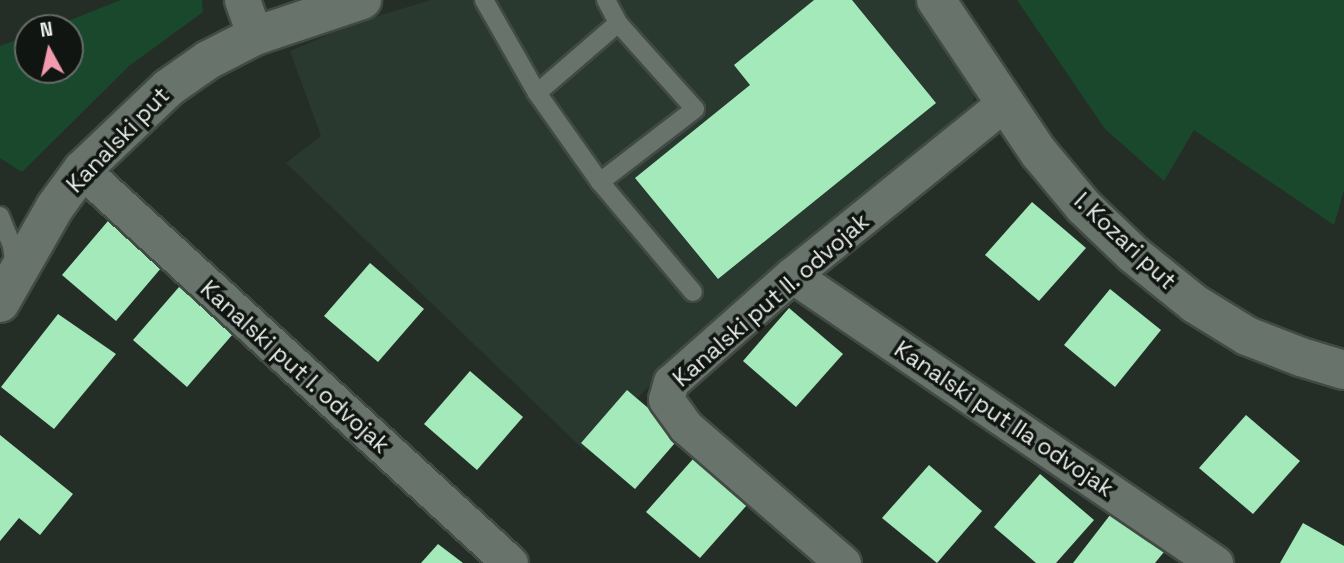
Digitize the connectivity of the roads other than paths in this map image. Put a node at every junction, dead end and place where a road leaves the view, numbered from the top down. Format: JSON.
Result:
{"nodes":[{"id":1,"x":242,"y":0,"type":"edge"},
{"id":2,"x":362,"y":0,"type":"edge"},
{"id":3,"x":484,"y":0,"type":"edge"},
{"id":4,"x":606,"y":0,"type":"edge"},
{"id":5,"x":936,"y":0,"type":"edge"},
{"id":6,"x":618,"y":23,"type":"junction"},
{"id":7,"x":255,"y":36,"type":"junction"},
{"id":8,"x":537,"y":93,"type":"junction"},
{"id":9,"x":1003,"y":104,"type":"junction"},
{"id":10,"x":82,"y":170,"type":"junction"},
{"id":11,"x":600,"y":183,"type":"junction"},
{"id":12,"x":0,"y":216,"type":"edge"},
{"id":13,"x":792,"y":275,"type":"junction"},
{"id":14,"x":8,"y":289,"type":"edge"},
{"id":15,"x":693,"y":292,"type":"dead end"},
{"id":16,"x":1344,"y":369,"type":"edge"},
{"id":17,"x":510,"y":563,"type":"edge"},
{"id":18,"x":843,"y":563,"type":"edge"},
{"id":19,"x":1215,"y":563,"type":"edge"}],
"edges":[{"from":1,"to":7,"type":"street"},
{"from":2,"to":7,"type":"street","name":"Kanalski put"},
{"from":3,"to":8,"type":"lane"},
{"from":4,"to":6,"type":"lane"},
{"from":5,"to":9,"type":"street","name":"I. Kozari put"},
{"from":6,"to":8,"type":"lane"},
{"from":6,"to":11,"type":"lane"},
{"from":7,"to":10,"type":"street","name":"Kanalski put"},
{"from":8,"to":11,"type":"lane"},
{"from":9,"to":13,"type":"street","name":"Kanalski put II. odvojak"},
{"from":9,"to":16,"type":"street","name":"I. Kozari put"},
{"from":10,"to":14,"type":"street","name":"Kanalski put"},
{"from":10,"to":17,"type":"street","name":"Kanalski put I. odvojak"},
{"from":11,"to":15,"type":"lane"},
{"from":12,"to":14,"type":"lane"},
{"from":13,"to":18,"type":"street","name":"Kanalski put II. odvojak"},
{"from":13,"to":19,"type":"street","name":"Kanalski put IIa odvojak"}]}
